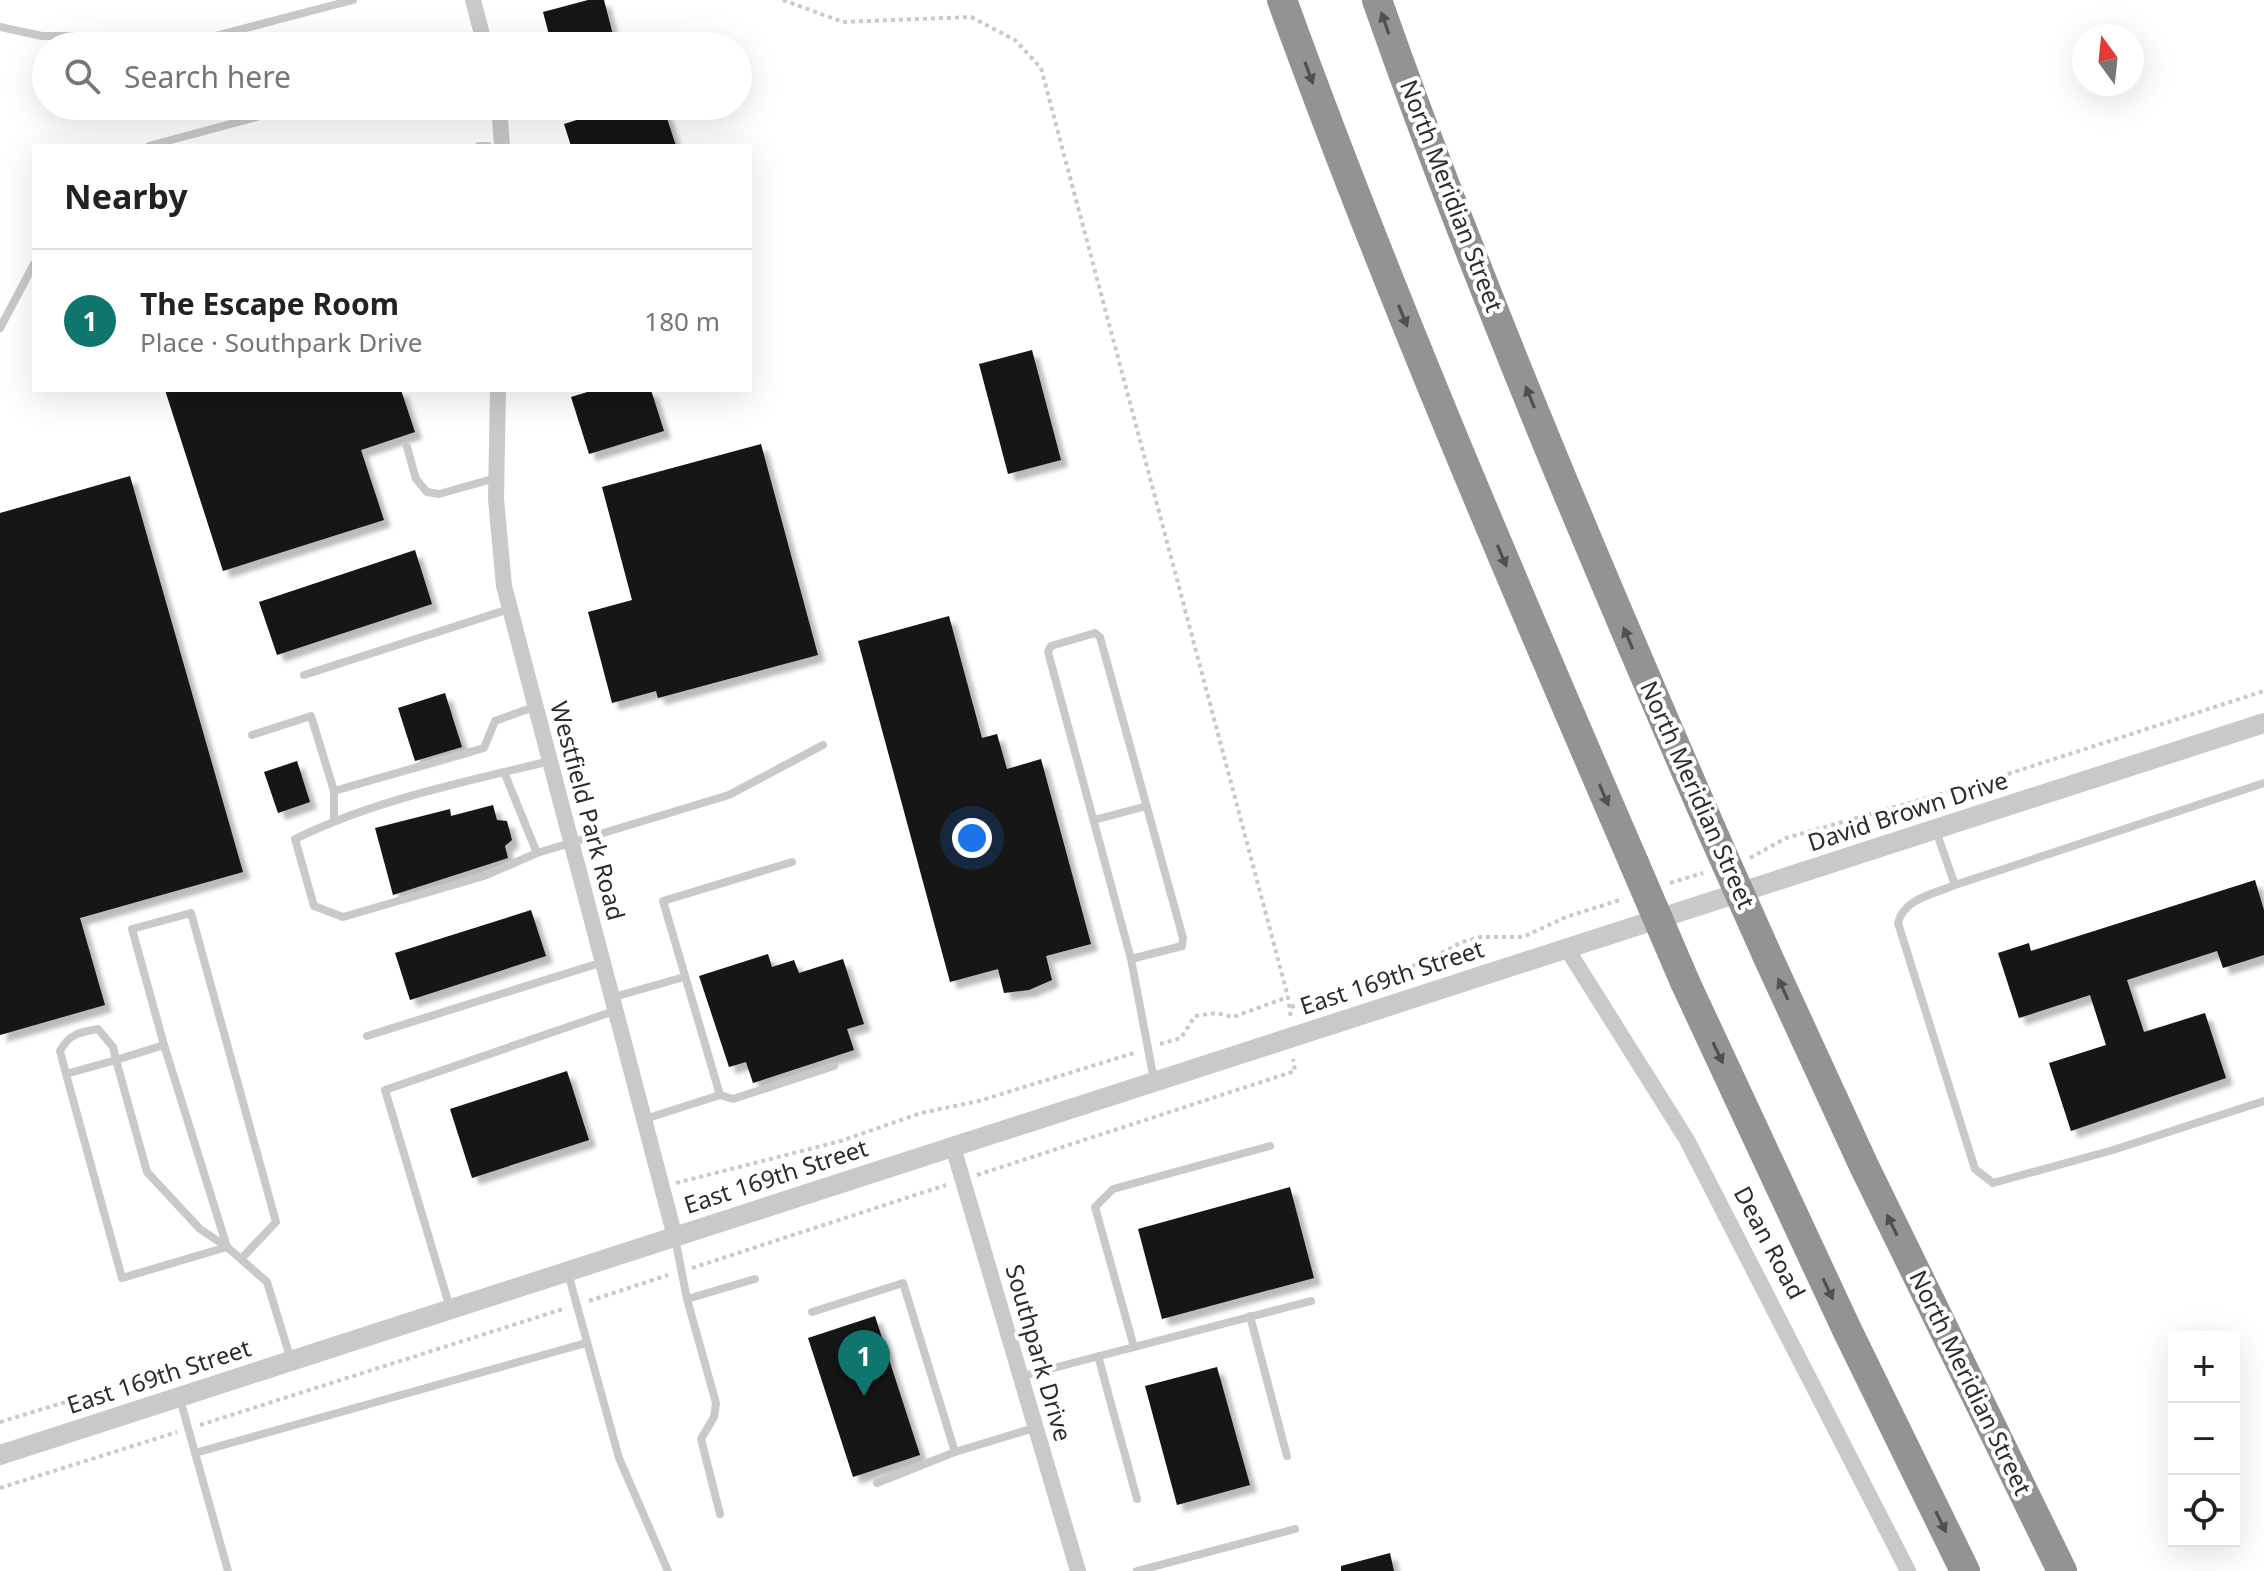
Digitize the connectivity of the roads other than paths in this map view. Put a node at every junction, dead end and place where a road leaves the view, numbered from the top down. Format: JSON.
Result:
{"nodes":[{"id":1,"x":353,"y":0,"type":"edge"},
{"id":2,"x":473,"y":0,"type":"edge"},
{"id":3,"x":1282,"y":0,"type":"edge"},
{"id":4,"x":1377,"y":0,"type":"edge"},
{"id":5,"x":0,"y":27,"type":"edge"},
{"id":6,"x":230,"y":32,"type":"edge"},
{"id":7,"x":481,"y":32,"type":"edge"},
{"id":8,"x":32,"y":34,"type":"edge"},
{"id":9,"x":245,"y":120,"type":"edge"},
{"id":10,"x":500,"y":120,"type":"edge"},
{"id":11,"x":156,"y":144,"type":"edge"},
{"id":12,"x":502,"y":144,"type":"edge"},
{"id":13,"x":32,"y":268,"type":"edge"},
{"id":14,"x":0,"y":328,"type":"edge"},
{"id":15,"x":498,"y":392,"type":"edge"},
{"id":16,"x":407,"y":447,"type":"dead end"},
{"id":17,"x":497,"y":478,"type":"junction"},
{"id":18,"x":509,"y":609,"type":"junction"},
{"id":19,"x":304,"y":675,"type":"dead end"},
{"id":20,"x":534,"y":707,"type":"junction"},
{"id":21,"x":2264,"y":723,"type":"edge"},
{"id":22,"x":252,"y":735,"type":"dead end"},
{"id":23,"x":823,"y":745,"type":"dead end"},
{"id":24,"x":550,"y":761,"type":"junction"},
{"id":25,"x":504,"y":772,"type":"junction"},
{"id":26,"x":2264,"y":783,"type":"edge"},
{"id":27,"x":334,"y":791,"type":"junction"},
{"id":28,"x":1147,"y":806,"type":"junction"},
{"id":29,"x":334,"y":819,"type":"junction"},
{"id":30,"x":1094,"y":820,"type":"junction"},
{"id":31,"x":1936,"y":830,"type":"junction"},
{"id":32,"x":572,"y":844,"type":"junction"},
{"id":33,"x":537,"y":853,"type":"junction"},
{"id":34,"x":792,"y":862,"type":"dead end"},
{"id":35,"x":1955,"y":885,"type":"junction"},
{"id":36,"x":1567,"y":949,"type":"junction"},
{"id":37,"x":1131,"y":959,"type":"junction"},
{"id":38,"x":603,"y":962,"type":"junction"},
{"id":39,"x":684,"y":977,"type":"junction"},
{"id":40,"x":616,"y":1003,"type":"junction"},
{"id":41,"x":367,"y":1036,"type":"dead end"},
{"id":42,"x":164,"y":1045,"type":"junction"},
{"id":43,"x":116,"y":1060,"type":"junction"},
{"id":44,"x":834,"y":1066,"type":"dead end"},
{"id":45,"x":66,"y":1074,"type":"junction"},
{"id":46,"x":1154,"y":1081,"type":"junction"},
{"id":47,"x":720,"y":1095,"type":"junction"},
{"id":48,"x":2264,"y":1101,"type":"edge"},
{"id":49,"x":645,"y":1119,"type":"junction"},
{"id":50,"x":1270,"y":1146,"type":"dead end"},
{"id":51,"x":953,"y":1147,"type":"junction"},
{"id":52,"x":675,"y":1237,"type":"junction"},
{"id":53,"x":227,"y":1247,"type":"junction"},
{"id":54,"x":241,"y":1259,"type":"junction"},
{"id":55,"x":568,"y":1272,"type":"junction"},
{"id":56,"x":755,"y":1279,"type":"dead end"},
{"id":57,"x":687,"y":1299,"type":"junction"},
{"id":58,"x":1311,"y":1301,"type":"dead end"},
{"id":59,"x":451,"y":1308,"type":"junction"},
{"id":60,"x":812,"y":1312,"type":"dead end"},
{"id":61,"x":1250,"y":1316,"type":"junction"},
{"id":62,"x":586,"y":1343,"type":"junction"},
{"id":63,"x":1134,"y":1347,"type":"junction"},
{"id":64,"x":1098,"y":1356,"type":"junction"},
{"id":65,"x":292,"y":1361,"type":"junction"},
{"id":66,"x":1019,"y":1378,"type":"junction"},
{"id":67,"x":180,"y":1398,"type":"junction"},
{"id":68,"x":1034,"y":1428,"type":"junction"},
{"id":69,"x":955,"y":1452,"type":"junction"},
{"id":70,"x":195,"y":1453,"type":"junction"},
{"id":71,"x":0,"y":1455,"type":"edge"},
{"id":72,"x":1287,"y":1456,"type":"dead end"},
{"id":73,"x":877,"y":1483,"type":"dead end"},
{"id":74,"x":1137,"y":1499,"type":"dead end"},
{"id":75,"x":720,"y":1514,"type":"dead end"},
{"id":76,"x":1295,"y":1529,"type":"dead end"},
{"id":77,"x":1150,"y":1569,"type":"edge"},
{"id":78,"x":228,"y":1571,"type":"edge"},
{"id":79,"x":668,"y":1571,"type":"edge"},
{"id":80,"x":1078,"y":1571,"type":"edge"},
{"id":81,"x":1137,"y":1571,"type":"edge"},
{"id":82,"x":1908,"y":1571,"type":"edge"},
{"id":83,"x":1965,"y":1571,"type":"edge"},
{"id":84,"x":2062,"y":1571,"type":"edge"}],
"edges":[{"from":1,"to":6,"type":"lane"},
{"from":2,"to":7,"type":"street"},
{"from":3,"to":83,"type":"highway","one_way":true,"bridge":true},
{"from":84,"to":4,"type":"highway","name":"North Meridian Street","one_way":true,"bridge":true},
{"from":5,"to":8,"type":"lane"},
{"from":9,"to":11,"type":"lane"},
{"from":10,"to":12,"type":"street"},
{"from":13,"to":14,"type":"lane"},
{"from":15,"to":17,"type":"street","name":"Westfield Park Road"},
{"from":16,"to":17,"type":"lane"},
{"from":17,"to":18,"type":"street","name":"Westfield Park Road"},
{"from":18,"to":19,"type":"lane"},
{"from":18,"to":20,"type":"street","name":"Westfield Park Road"},
{"from":20,"to":24,"type":"street","name":"Westfield Park Road"},
{"from":20,"to":27,"type":"lane"},
{"from":21,"to":31,"type":"street","name":"David Brown Drive"},
{"from":22,"to":27,"type":"lane"},
{"from":23,"to":32,"type":"lane"},
{"from":24,"to":25,"type":"lane"},
{"from":24,"to":32,"type":"street","name":"Westfield Park Road"},
{"from":25,"to":29,"type":"lane"},
{"from":25,"to":33,"type":"lane"},
{"from":26,"to":35,"type":"lane"},
{"from":27,"to":29,"type":"lane"},
{"from":28,"to":30,"type":"lane"},
{"from":28,"to":30,"type":"lane"},
{"from":28,"to":37,"type":"lane"},
{"from":29,"to":33,"type":"lane"},
{"from":30,"to":37,"type":"lane"},
{"from":31,"to":35,"type":"lane"},
{"from":31,"to":36,"type":"street","name":"David Brown Drive"},
{"from":32,"to":33,"type":"lane"},
{"from":32,"to":38,"type":"street","name":"Westfield Park Road"},
{"from":34,"to":39,"type":"lane"},
{"from":35,"to":48,"type":"lane"},
{"from":36,"to":46,"type":"street","name":"East 169th Street"},
{"from":36,"to":82,"type":"street","name":"Dean Road"},
{"from":37,"to":46,"type":"lane"},
{"from":38,"to":40,"type":"street","name":"Westfield Park Road"},
{"from":38,"to":41,"type":"lane"},
{"from":39,"to":40,"type":"lane"},
{"from":39,"to":47,"type":"lane"},
{"from":40,"to":49,"type":"street","name":"Westfield Park Road"},
{"from":40,"to":59,"type":"lane"},
{"from":42,"to":43,"type":"lane"},
{"from":42,"to":53,"type":"lane"},
{"from":42,"to":54,"type":"lane"},
{"from":43,"to":45,"type":"lane"},
{"from":43,"to":45,"type":"lane"},
{"from":43,"to":53,"type":"lane"},
{"from":44,"to":47,"type":"lane"},
{"from":45,"to":53,"type":"lane"},
{"from":46,"to":51,"type":"street","name":"East 169th Street"},
{"from":47,"to":49,"type":"lane"},
{"from":49,"to":52,"type":"street","name":"Westfield Park Road"},
{"from":50,"to":63,"type":"lane"},
{"from":51,"to":52,"type":"street","name":"East 169th Street"},
{"from":51,"to":66,"type":"street","name":"Southpark Drive"},
{"from":52,"to":55,"type":"street","name":"East 169th Street"},
{"from":52,"to":57,"type":"lane"},
{"from":53,"to":54,"type":"lane"},
{"from":54,"to":65,"type":"lane"},
{"from":55,"to":59,"type":"street","name":"East 169th Street"},
{"from":55,"to":62,"type":"lane"},
{"from":56,"to":57,"type":"lane"},
{"from":57,"to":75,"type":"lane"},
{"from":58,"to":61,"type":"lane"},
{"from":59,"to":65,"type":"street","name":"East 169th Street"},
{"from":60,"to":69,"type":"lane"},
{"from":61,"to":63,"type":"lane"},
{"from":61,"to":72,"type":"lane"},
{"from":62,"to":70,"type":"lane"},
{"from":62,"to":79,"type":"lane"},
{"from":63,"to":64,"type":"lane"},
{"from":64,"to":66,"type":"lane"},
{"from":64,"to":74,"type":"lane"},
{"from":65,"to":67,"type":"street","name":"East 169th Street"},
{"from":66,"to":68,"type":"street","name":"Southpark Drive"},
{"from":67,"to":70,"type":"lane"},
{"from":67,"to":71,"type":"street","name":"East 169th Street"},
{"from":68,"to":69,"type":"lane"},
{"from":68,"to":80,"type":"street","name":"Southpark Drive"},
{"from":69,"to":73,"type":"lane"},
{"from":70,"to":78,"type":"lane"},
{"from":76,"to":77,"type":"lane"},
{"from":77,"to":81,"type":"lane"}]}
